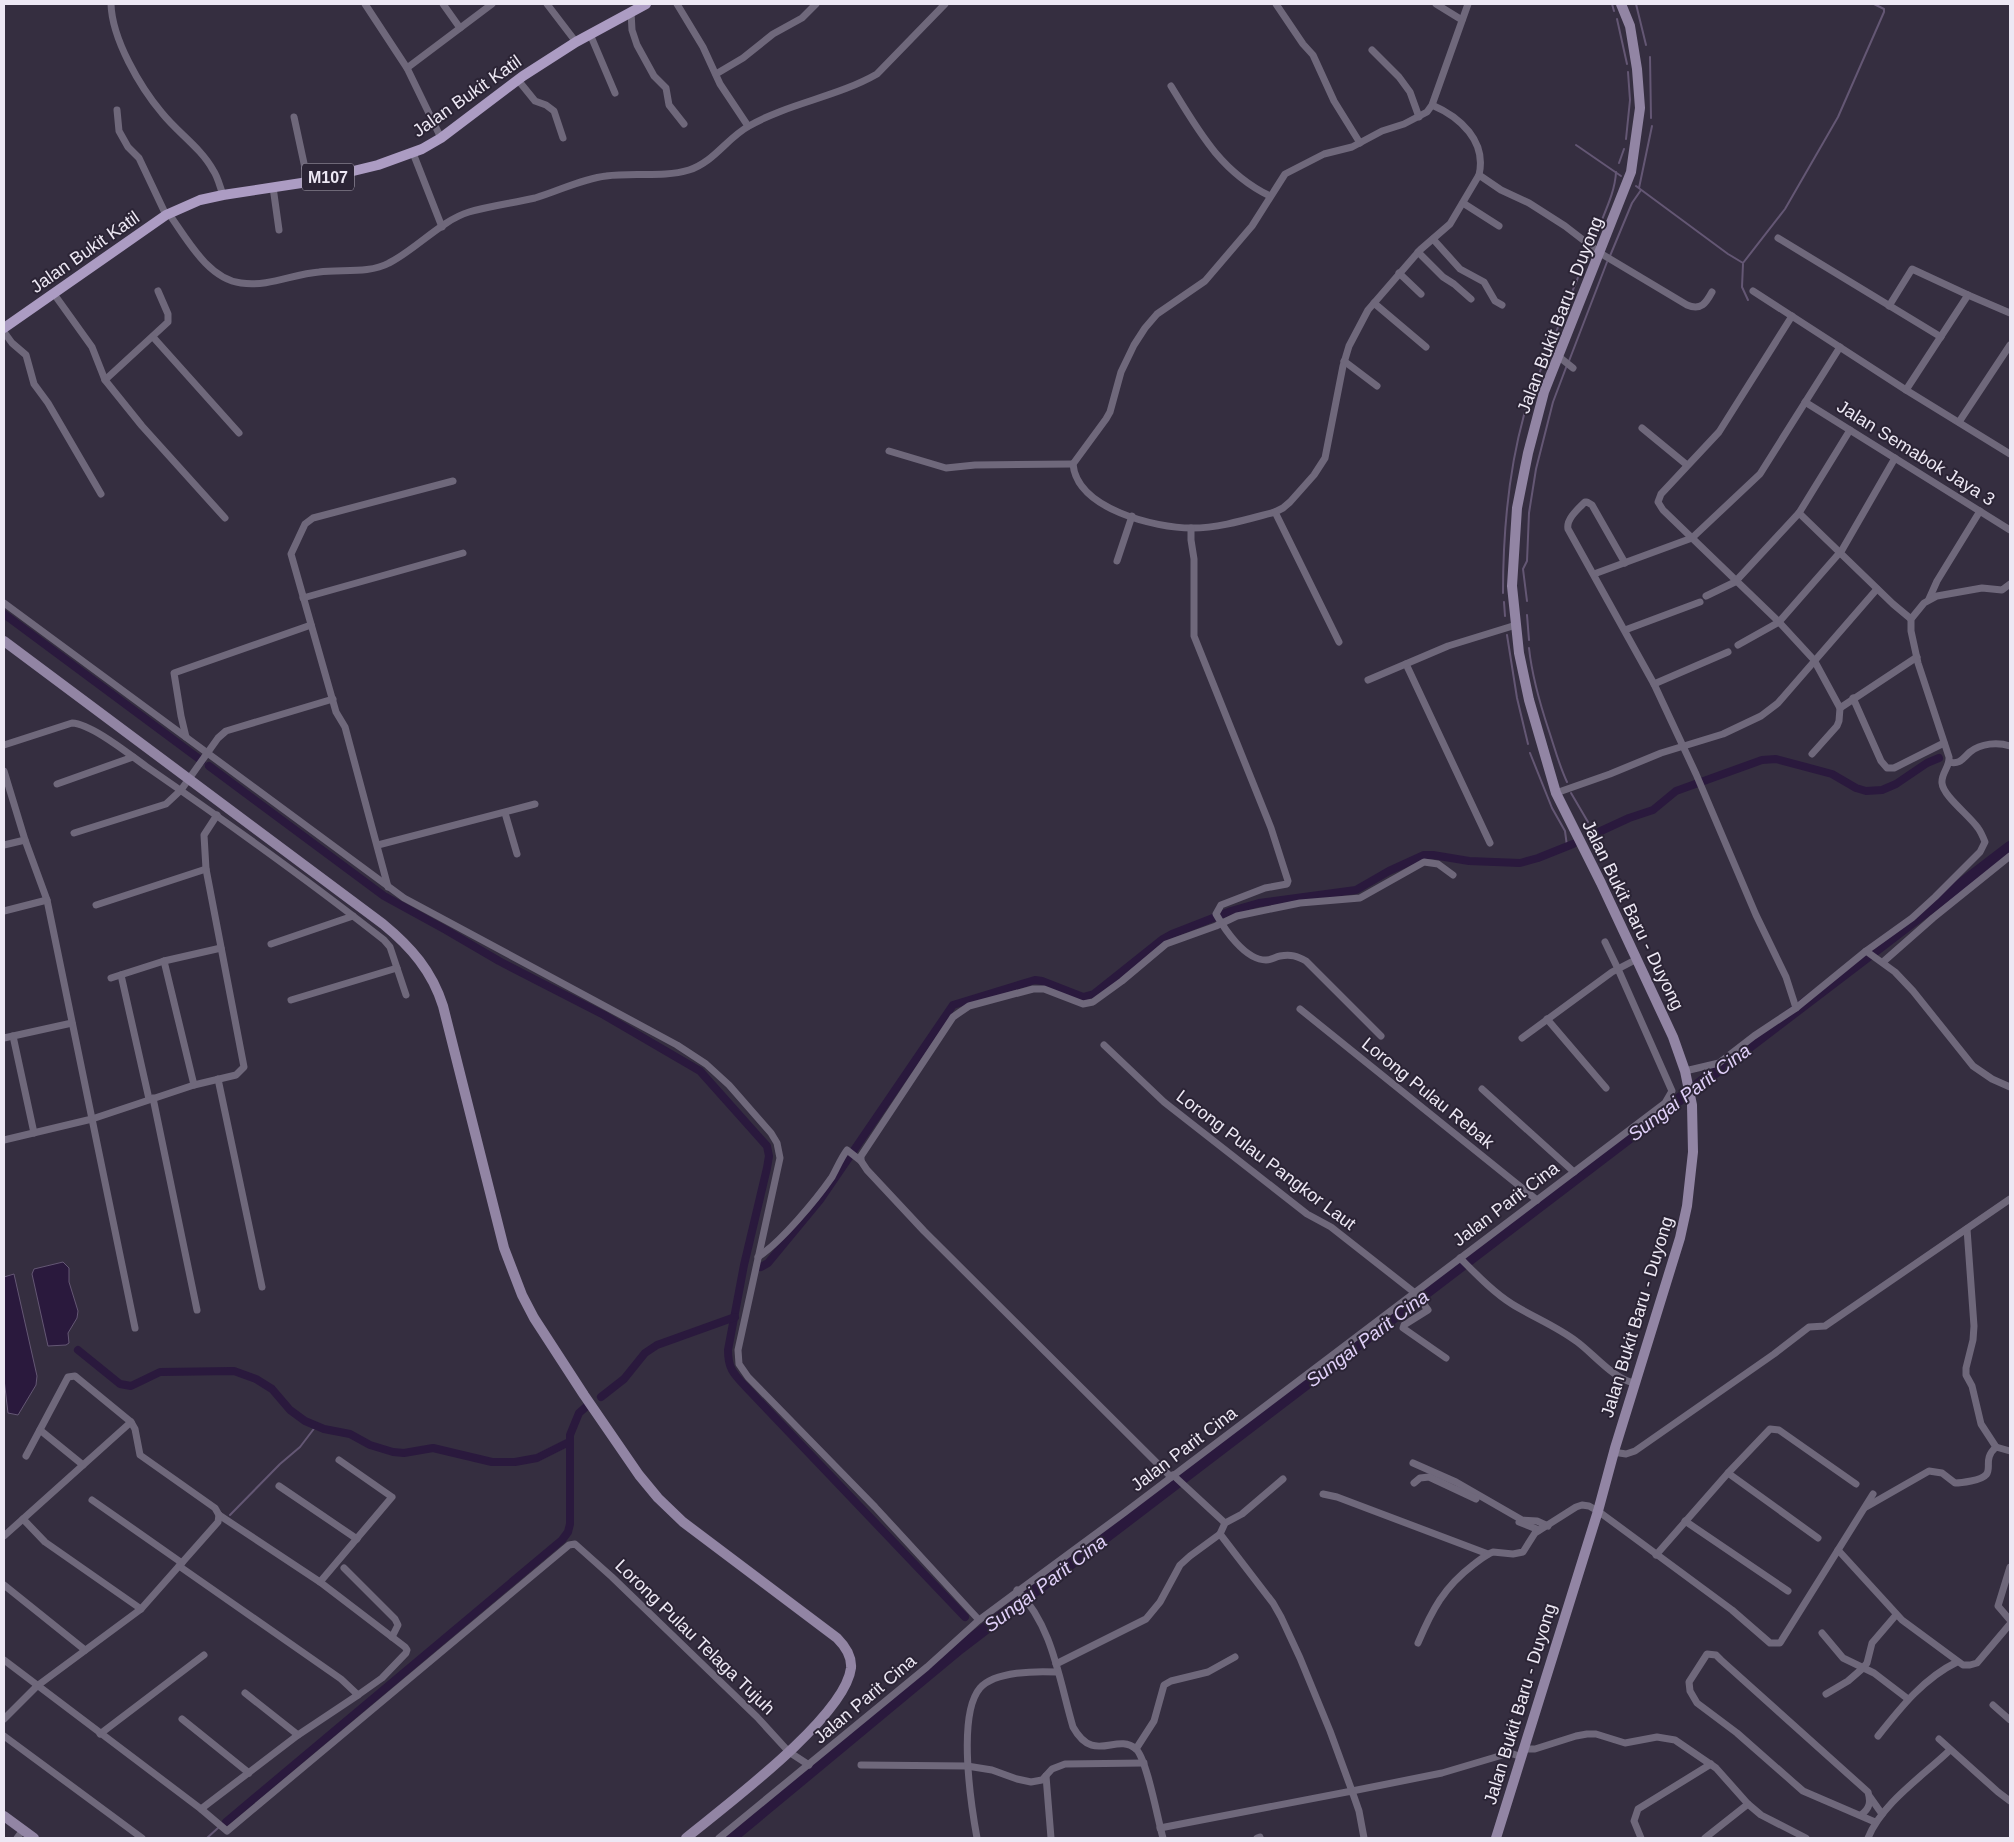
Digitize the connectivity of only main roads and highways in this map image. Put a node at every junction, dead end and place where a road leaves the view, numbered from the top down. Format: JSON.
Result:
{"nodes":[{"id":1,"x":646,"y":4,"type":"edge"},
{"id":2,"x":1622,"y":4,"type":"edge"},
{"id":3,"x":4,"y":330,"type":"edge"},
{"id":4,"x":4,"y":640,"type":"edge"},
{"id":5,"x":4,"y":1816,"type":"edge"},
{"id":6,"x":20,"y":1834,"type":"edge"},
{"id":7,"x":34,"y":1838,"type":"edge"},
{"id":8,"x":686,"y":1838,"type":"edge"},
{"id":9,"x":1496,"y":1838,"type":"edge"}],
"edges":[{"from":1,"to":3,"type":"main road","name":"Jalan Bukit Katil","number":"M107"},
{"from":2,"to":9,"type":"main road","name":"Jalan Bukit Baru - Duyong"},
{"from":4,"to":8,"type":"main road"},
{"from":5,"to":6,"type":"main road"},
{"from":6,"to":7,"type":"main road"}]}
